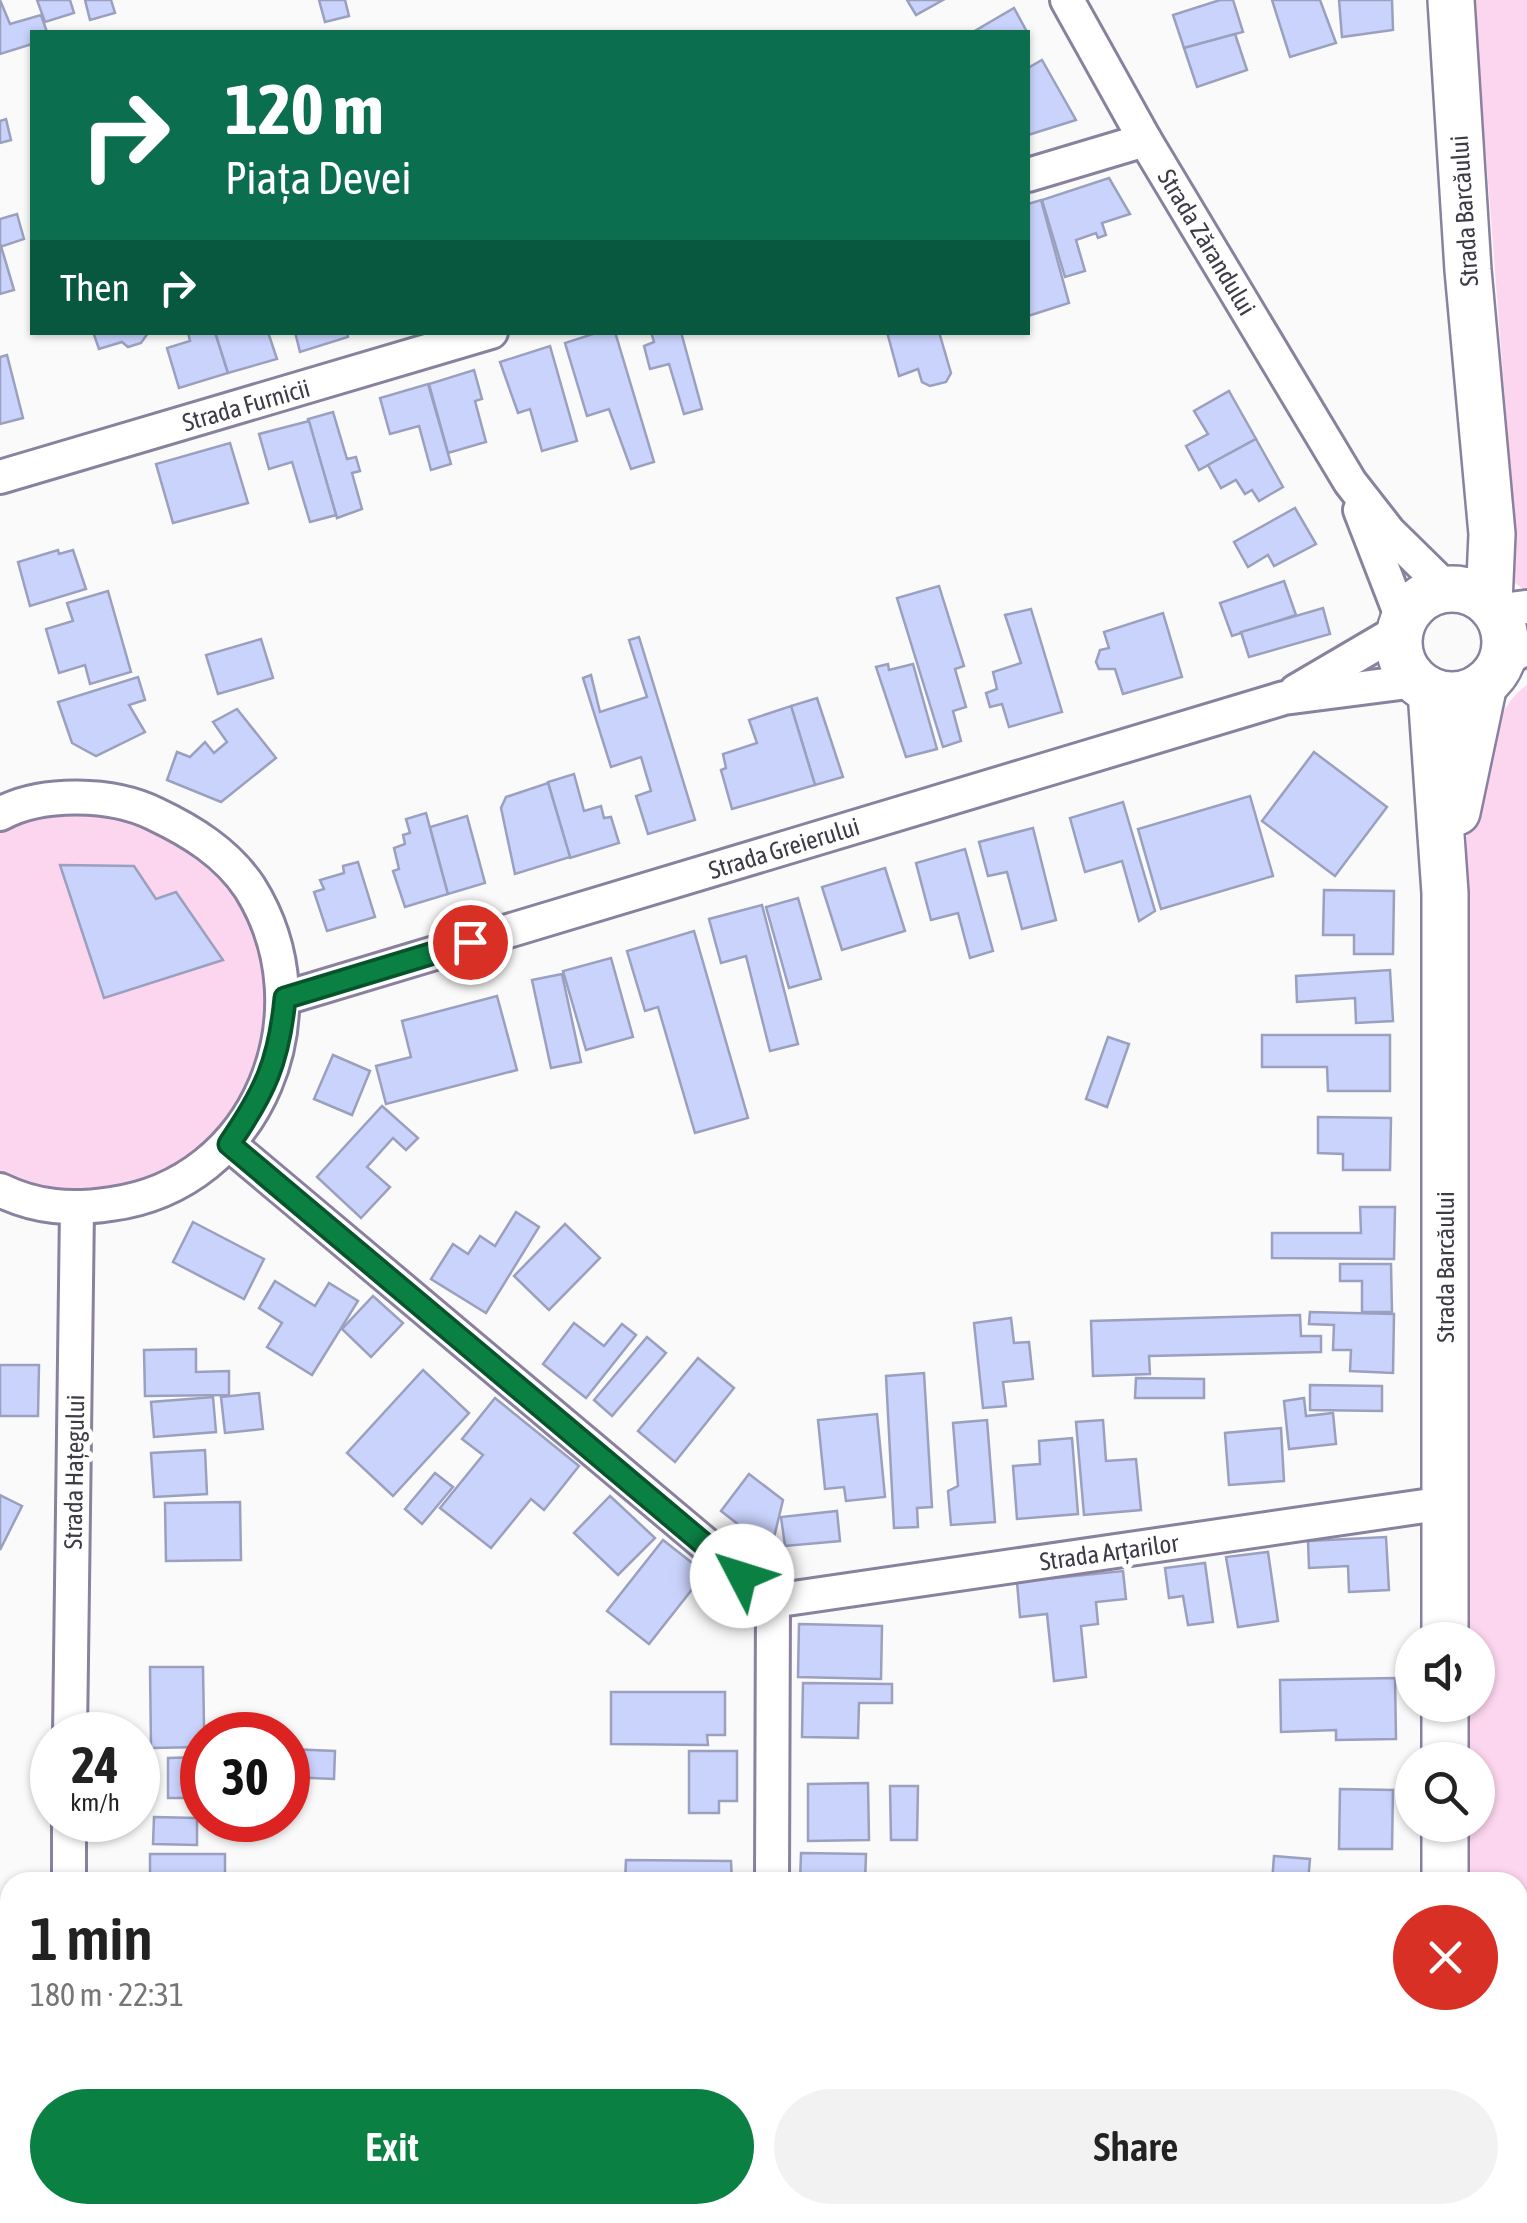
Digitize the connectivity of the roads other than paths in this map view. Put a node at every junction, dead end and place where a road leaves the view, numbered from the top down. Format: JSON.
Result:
{"nodes":[{"id":1,"x":1068,"y":0,"type":"edge"},
{"id":2,"x":1451,"y":0,"type":"edge"},
{"id":3,"x":1145,"y":140,"type":"junction"},
{"id":4,"x":1030,"y":174,"type":"edge"},
{"id":5,"x":482,"y":335,"type":"edge"},
{"id":6,"x":0,"y":477,"type":"edge"},
{"id":7,"x":1350,"y":482,"type":"junction"},
{"id":8,"x":1482,"y":600,"type":"edge"},
{"id":9,"x":1401,"y":625,"type":"junction"},
{"id":10,"x":1504,"y":664,"type":"edge"},
{"id":11,"x":1423,"y":686,"type":"junction"},
{"id":12,"x":1284,"y":698,"type":"junction"},
{"id":13,"x":3,"y":803,"type":"edge"},
{"id":14,"x":1445,"y":893,"type":"junction"},
{"id":15,"x":285,"y":998,"type":"junction"},
{"id":16,"x":229,"y":1144,"type":"junction"},
{"id":17,"x":0,"y":1190,"type":"edge"},
{"id":18,"x":77,"y":1209,"type":"junction"},
{"id":19,"x":1445,"y":1503,"type":"junction"},
{"id":20,"x":772,"y":1601,"type":"junction"},
{"id":21,"x":1445,"y":1622,"type":"edge"},
{"id":22,"x":70,"y":1712,"type":"edge"},
{"id":23,"x":70,"y":1842,"type":"edge"},
{"id":24,"x":1445,"y":1842,"type":"edge"},
{"id":25,"x":69,"y":1872,"type":"edge"},
{"id":26,"x":772,"y":1872,"type":"edge"},
{"id":27,"x":1445,"y":1872,"type":"edge"}],
"edges":[{"from":1,"to":3,"type":"street","name":"Strada Zărandului"},
{"from":2,"to":8,"type":"street","name":"Strada Barcăului"},
{"from":3,"to":4,"type":"street"},
{"from":3,"to":7,"type":"street","name":"Strada Zărandului"},
{"from":5,"to":6,"type":"street","name":"Strada Furnicii"},
{"from":7,"to":8,"type":"street","name":"Strada Zărandului"},
{"from":7,"to":9,"type":"street","name":"Strada Zărandului"},
{"from":8,"to":9,"type":"street"},
{"from":8,"to":10,"type":"street"},
{"from":9,"to":11,"type":"street"},
{"from":9,"to":12,"type":"street","name":"Strada Greierului"},
{"from":10,"to":11,"type":"street"},
{"from":10,"to":14,"type":"street","name":"Strada Barcăului"},
{"from":11,"to":12,"type":"street","name":"Strada Greierului"},
{"from":11,"to":14,"type":"street","name":"Strada Barcăului"},
{"from":12,"to":15,"type":"street","name":"Strada Greierului"},
{"from":13,"to":15,"type":"street"},
{"from":14,"to":19,"type":"street","name":"Strada Barcăului"},
{"from":15,"to":16,"type":"street"},
{"from":16,"to":18,"type":"street"},
{"from":16,"to":20,"type":"street"},
{"from":17,"to":18,"type":"street"},
{"from":18,"to":22,"type":"street","name":"Strada Hațegului"},
{"from":19,"to":20,"type":"street","name":"Strada Arțarilor"},
{"from":19,"to":21,"type":"street","name":"Strada Barcăului"},
{"from":20,"to":26,"type":"street"},
{"from":23,"to":25,"type":"street"},
{"from":24,"to":27,"type":"street"}]}
